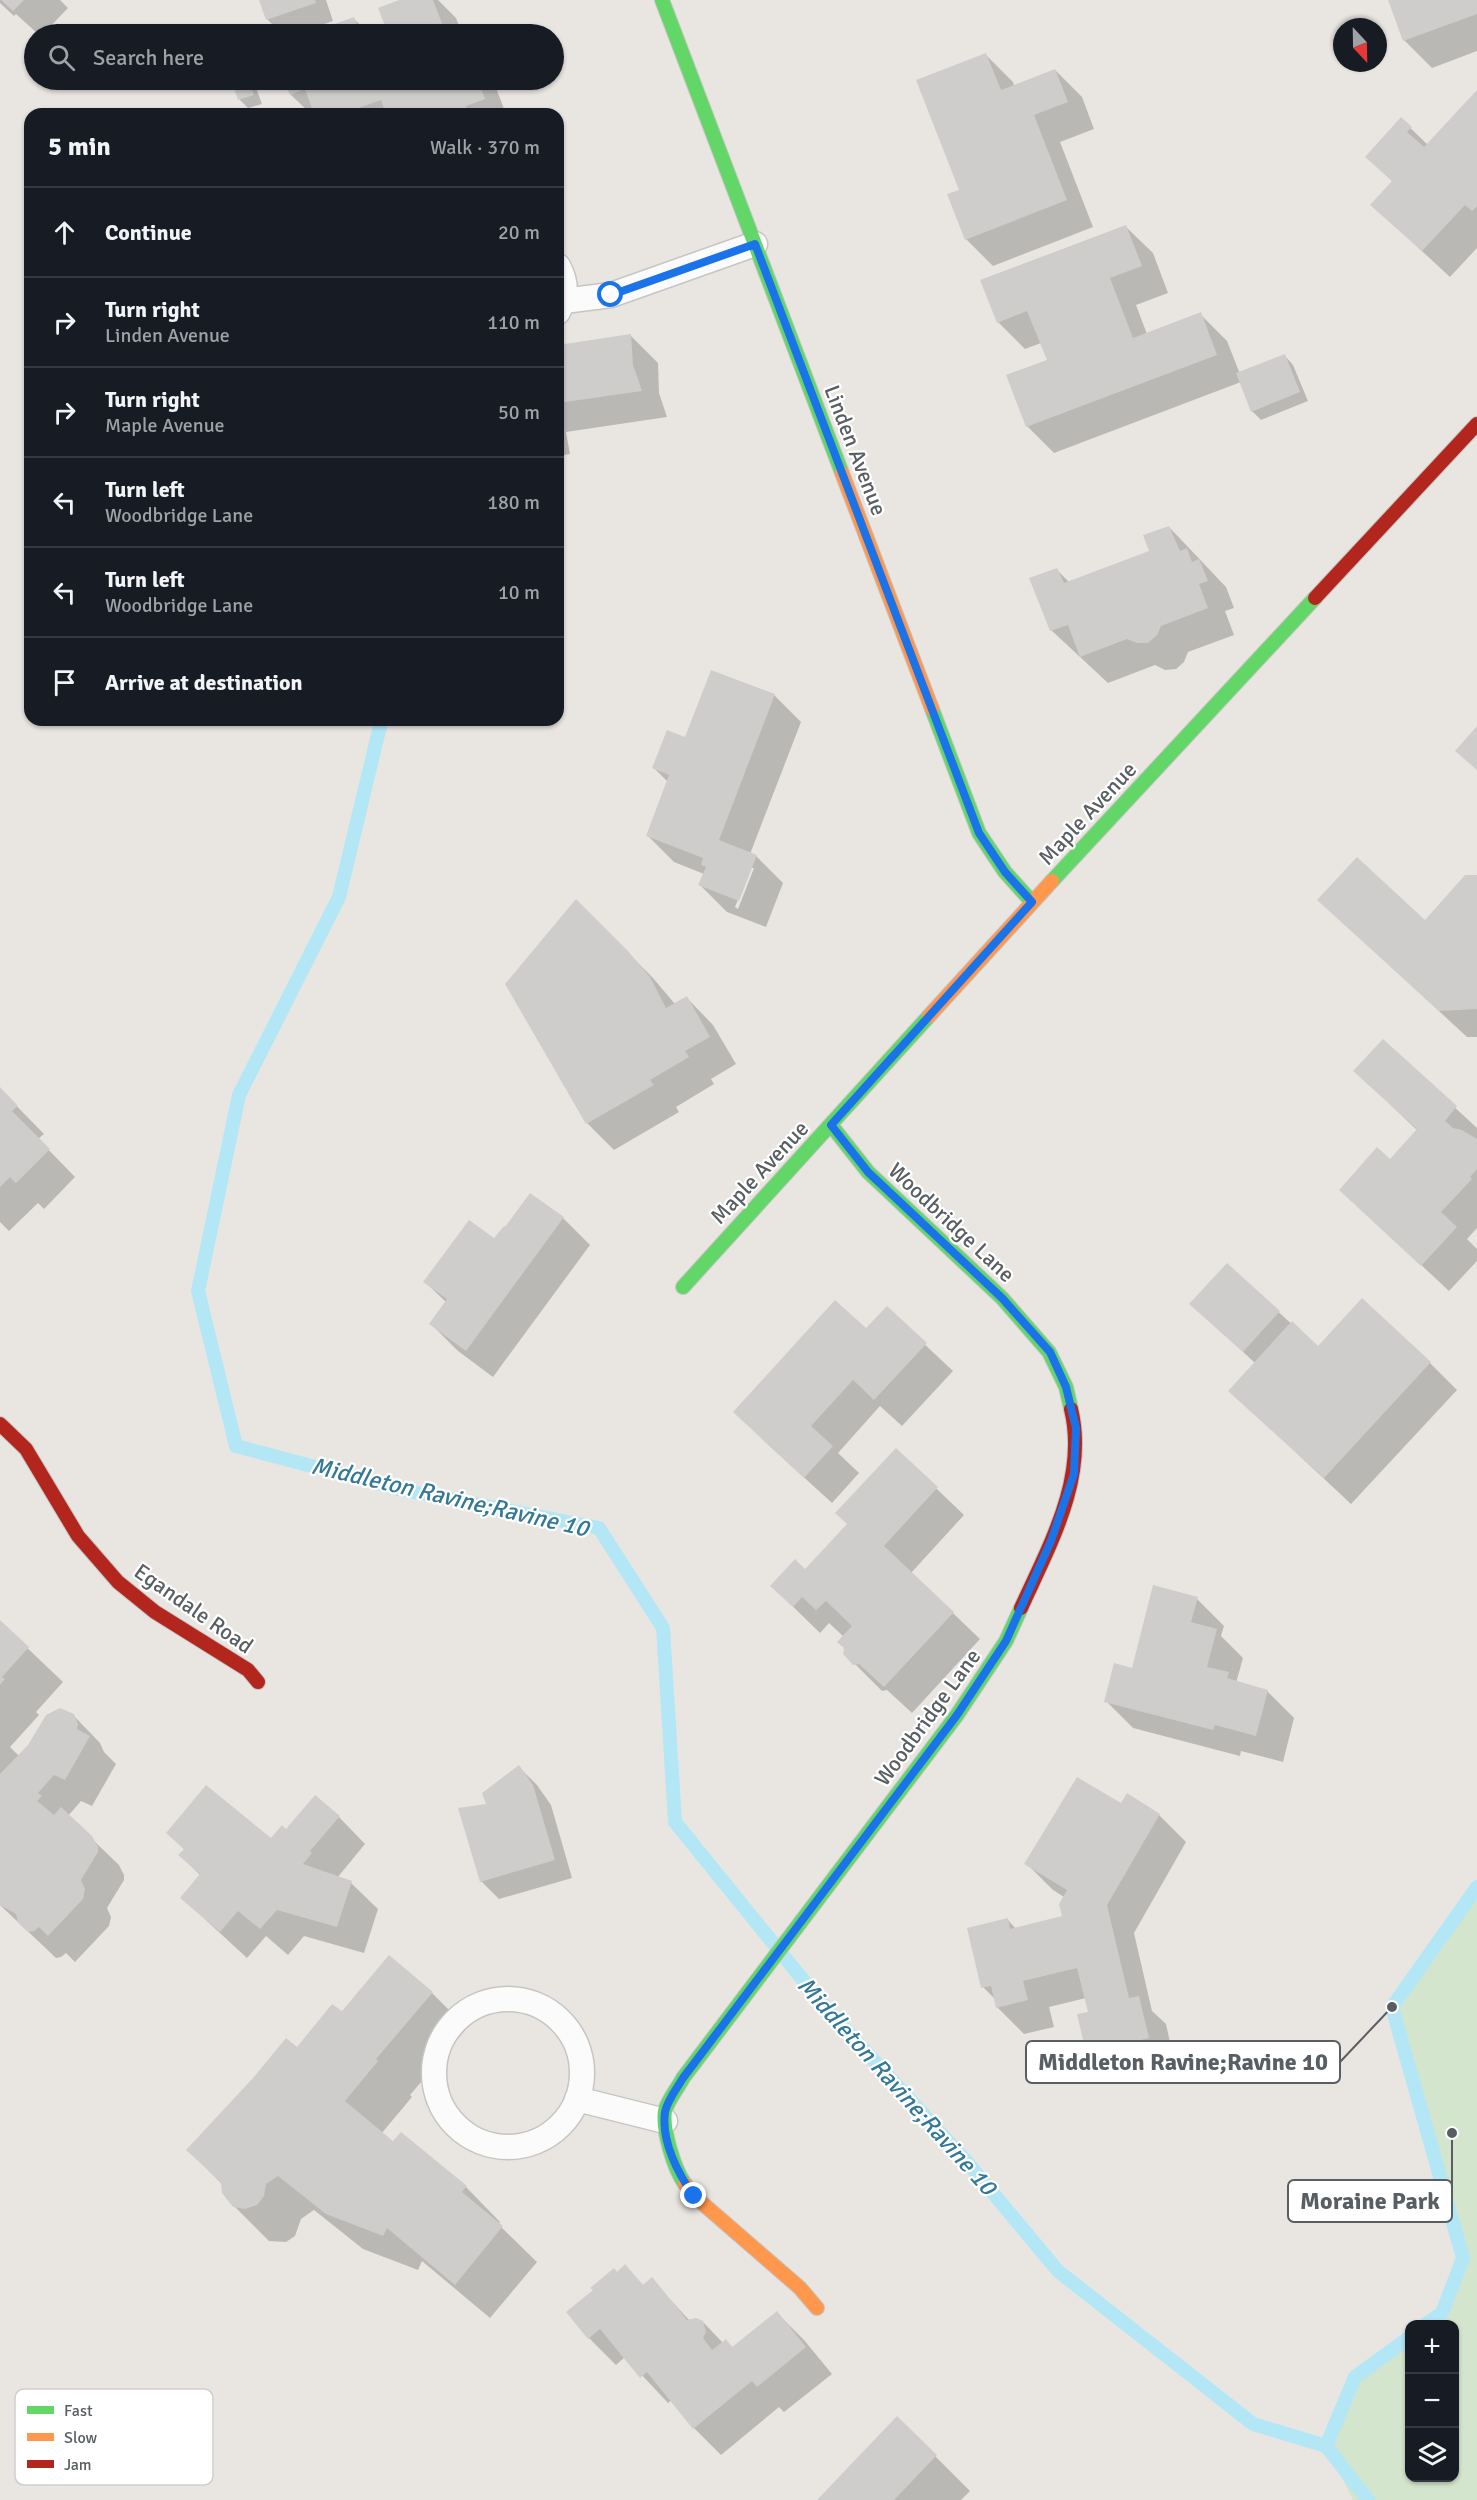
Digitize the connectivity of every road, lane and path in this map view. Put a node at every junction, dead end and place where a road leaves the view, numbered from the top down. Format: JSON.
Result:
{"nodes":[{"id":1,"x":662,"y":0,"type":"edge"},
{"id":2,"x":755,"y":244,"type":"junction"},
{"id":3,"x":564,"y":305,"type":"edge"},
{"id":4,"x":1477,"y":424,"type":"edge"},
{"id":5,"x":1032,"y":902,"type":"junction"},
{"id":6,"x":831,"y":1125,"type":"junction"},
{"id":7,"x":683,"y":1287,"type":"dead end"},
{"id":8,"x":0,"y":1424,"type":"edge"},
{"id":9,"x":258,"y":1682,"type":"dead end"},
{"id":10,"x":577,"y":2099,"type":"junction"},
{"id":11,"x":665,"y":2121,"type":"junction"},
{"id":12,"x":817,"y":2308,"type":"dead end"}],
"edges":[{"from":1,"to":2,"type":"street","name":"Linden Avenue"},
{"from":2,"to":3,"type":"lane"},
{"from":2,"to":5,"type":"street","name":"Linden Avenue"},
{"from":4,"to":5,"type":"street","name":"Maple Avenue"},
{"from":5,"to":6,"type":"street","name":"Maple Avenue"},
{"from":6,"to":7,"type":"street","name":"Maple Avenue"},
{"from":6,"to":11,"type":"street","name":"Woodbridge Lane"},
{"from":8,"to":9,"type":"street","name":"Egandale Road"},
{"from":10,"to":10,"type":"lane"},
{"from":10,"to":11,"type":"lane"},
{"from":11,"to":12,"type":"street"}]}
